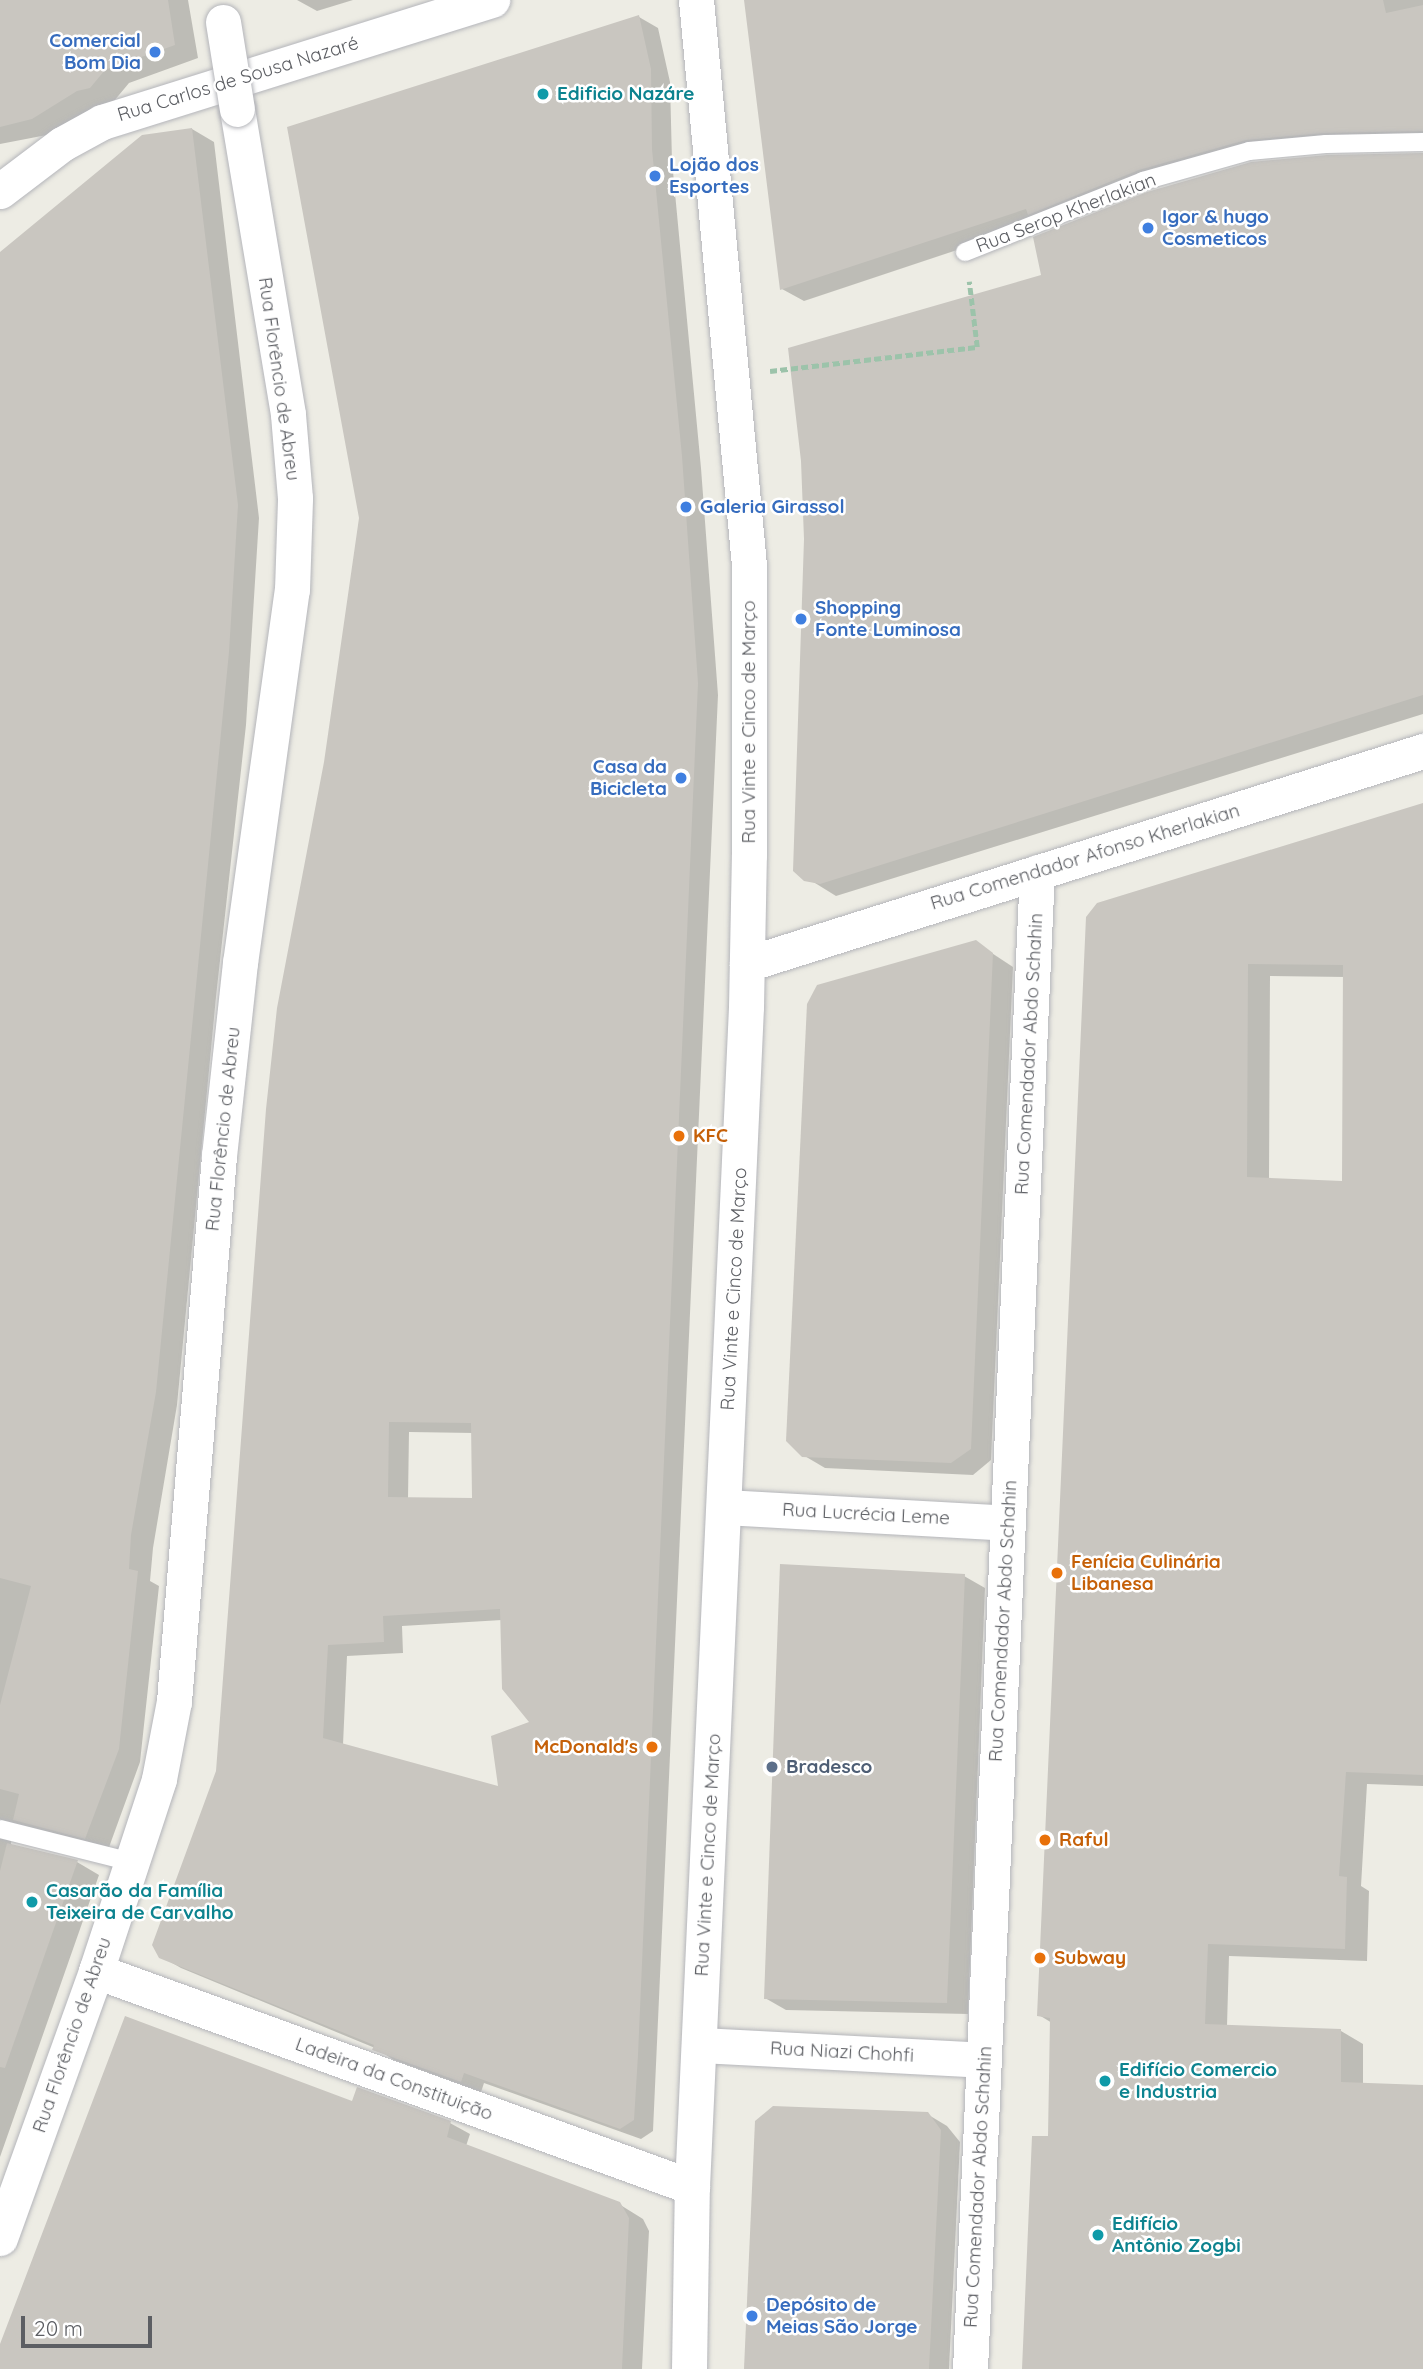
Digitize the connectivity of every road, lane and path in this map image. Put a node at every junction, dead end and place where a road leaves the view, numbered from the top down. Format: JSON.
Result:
{"nodes":[{"id":1,"x":492,"y":0,"type":"edge"},
{"id":2,"x":696,"y":0,"type":"edge"},
{"id":3,"x":221,"y":11,"type":"edge"},
{"id":4,"x":1423,"y":142,"type":"edge"},
{"id":5,"x":0,"y":191,"type":"edge"},
{"id":6,"x":965,"y":252,"type":"joint"},
{"id":7,"x":731,"y":375,"type":"junction"},
{"id":8,"x":1423,"y":751,"type":"edge"},
{"id":9,"x":1037,"y":872,"type":"junction"},
{"id":10,"x":747,"y":964,"type":"junction"},
{"id":11,"x":724,"y":1507,"type":"junction"},
{"id":12,"x":1008,"y":1523,"type":"junction"},
{"id":13,"x":0,"y":1829,"type":"edge"},
{"id":14,"x":131,"y":1863,"type":"junction"},
{"id":15,"x":96,"y":1971,"type":"junction"},
{"id":16,"x":699,"y":2045,"type":"junction"},
{"id":17,"x":984,"y":2060,"type":"junction"},
{"id":18,"x":692,"y":2187,"type":"junction"},
{"id":19,"x":0,"y":2238,"type":"edge"},
{"id":20,"x":689,"y":2369,"type":"edge"},
{"id":21,"x":970,"y":2369,"type":"edge"}],
"edges":[{"from":1,"to":5,"type":"street","name":"Rua Carlos de Sousa Nazaré"},
{"from":2,"to":7,"type":"street","name":"Rua Vinte e Cinco de Março"},
{"from":3,"to":14,"type":"street","name":"Rua Florêncio de Abreu","bridge":true},
{"from":4,"to":6,"type":"lane","name":"Rua Serop Kherlakian"},
{"from":6,"to":7,"type":"path","name":"Rua Serop Kherlakian"},
{"from":7,"to":10,"type":"street","name":"Rua Vinte e Cinco de Março"},
{"from":8,"to":9,"type":"street","name":"Rua Comendador Afonso Kherlakian"},
{"from":9,"to":10,"type":"street","name":"Rua Comendador Afonso Kherlakian"},
{"from":9,"to":12,"type":"street","name":"Rua Comendador Abdo Schahin"},
{"from":10,"to":11,"type":"street","name":"Rua Vinte e Cinco de Março"},
{"from":11,"to":12,"type":"street","name":"Rua Lucrécia Leme"},
{"from":11,"to":16,"type":"street","name":"Rua Vinte e Cinco de Março"},
{"from":12,"to":17,"type":"street","name":"Rua Comendador Abdo Schahin"},
{"from":13,"to":14,"type":"lane"},
{"from":14,"to":15,"type":"street","name":"Rua Florêncio de Abreu"},
{"from":15,"to":18,"type":"street","name":"Ladeira da Constituição"},
{"from":15,"to":19,"type":"street","name":"Rua Florêncio de Abreu"},
{"from":16,"to":17,"type":"street","name":"Rua Niazi Chohfi"},
{"from":16,"to":18,"type":"street","name":"Rua Vinte e Cinco de Março"},
{"from":17,"to":21,"type":"street","name":"Rua Comendador Abdo Schahin"},
{"from":18,"to":20,"type":"street","name":"Rua Vinte e Cinco de Março"}]}
